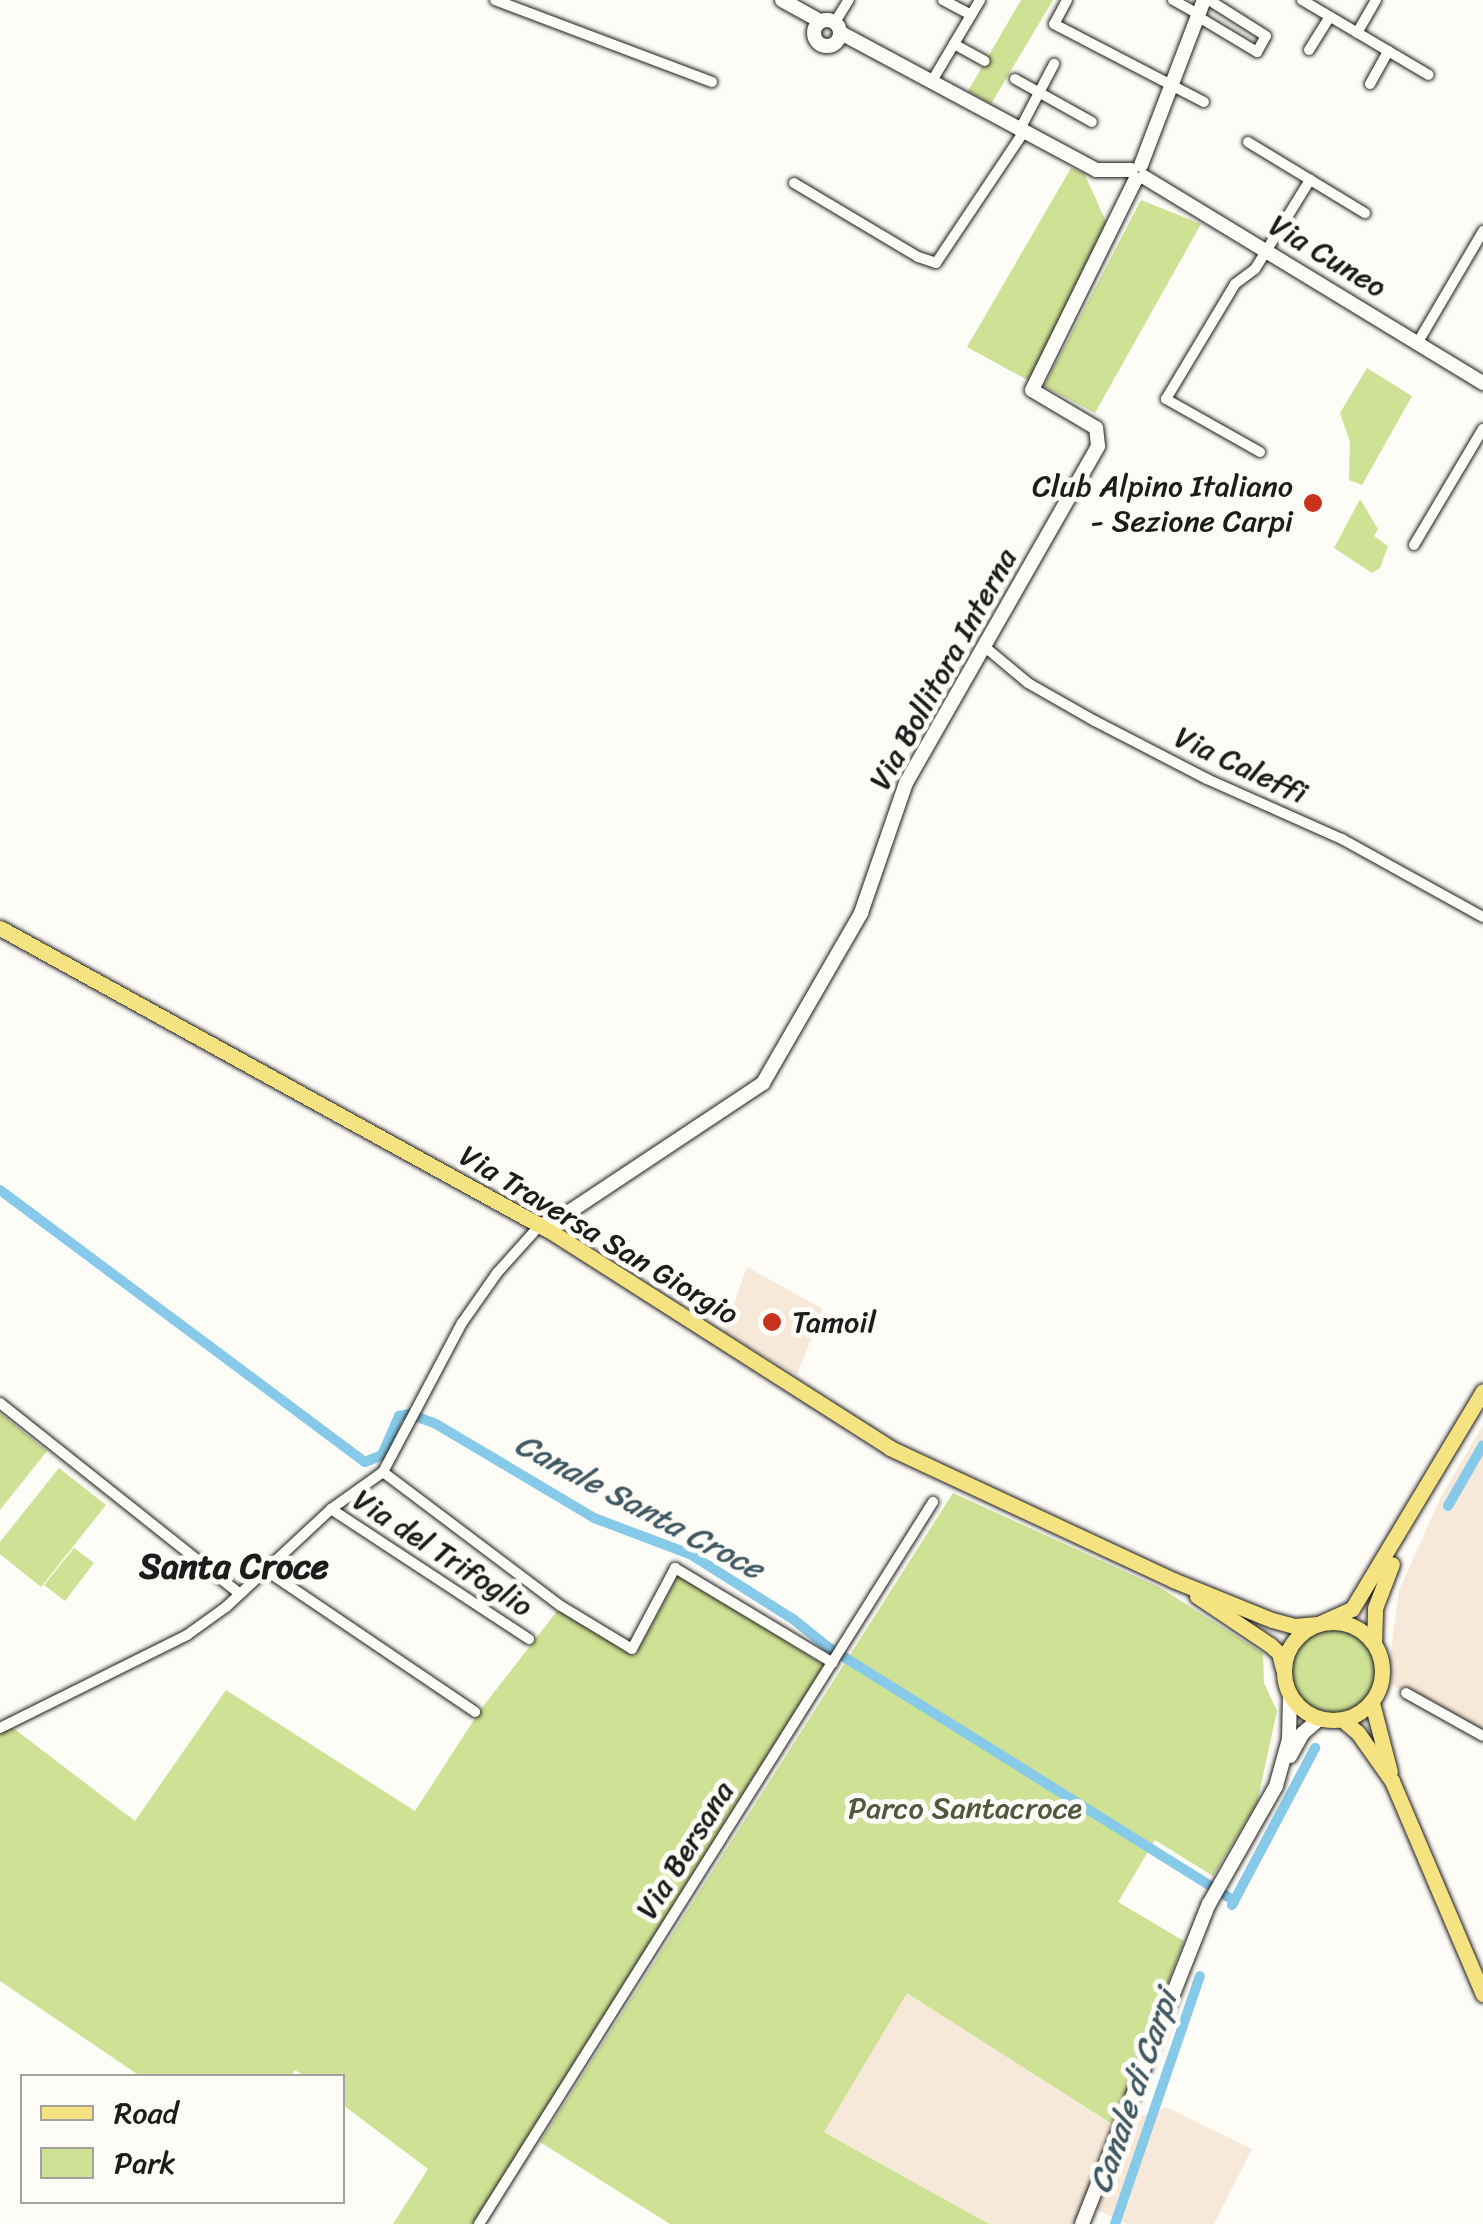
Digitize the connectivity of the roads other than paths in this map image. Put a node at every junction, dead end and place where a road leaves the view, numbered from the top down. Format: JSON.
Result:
{"nodes":[{"id":1,"x":496,"y":0,"type":"edge"},
{"id":2,"x":849,"y":0,"type":"edge"},
{"id":3,"x":944,"y":0,"type":"edge"},
{"id":4,"x":980,"y":0,"type":"edge"},
{"id":5,"x":1067,"y":0,"type":"edge"},
{"id":6,"x":1173,"y":0,"type":"edge"},
{"id":7,"x":1302,"y":0,"type":"edge"},
{"id":8,"x":1376,"y":0,"type":"edge"},
{"id":9,"x":788,"y":4,"type":"edge"},
{"id":10,"x":1202,"y":8,"type":"edge"},
{"id":11,"x":971,"y":15,"type":"junction"},
{"id":12,"x":1330,"y":16,"type":"junction"},
{"id":13,"x":829,"y":31,"type":"junction"},
{"id":14,"x":1357,"y":33,"type":"junction"},
{"id":15,"x":954,"y":44,"type":"junction"},
{"id":16,"x":1309,"y":50,"type":"dead end"},
{"id":17,"x":1388,"y":51,"type":"junction"},
{"id":18,"x":985,"y":62,"type":"dead end"},
{"id":19,"x":1054,"y":64,"type":"dead end"},
{"id":20,"x":1428,"y":75,"type":"dead end"},
{"id":21,"x":1015,"y":79,"type":"dead end"},
{"id":22,"x":932,"y":81,"type":"junction"},
{"id":23,"x":712,"y":82,"type":"dead end"},
{"id":24,"x":1370,"y":84,"type":"dead end"},
{"id":25,"x":1171,"y":88,"type":"junction"},
{"id":26,"x":1039,"y":92,"type":"junction"},
{"id":27,"x":1204,"y":102,"type":"dead end"},
{"id":28,"x":1092,"y":122,"type":"dead end"},
{"id":29,"x":1021,"y":132,"type":"junction"},
{"id":30,"x":1248,"y":142,"type":"dead end"},
{"id":31,"x":1138,"y":173,"type":"junction"},
{"id":32,"x":1310,"y":180,"type":"junction"},
{"id":33,"x":794,"y":183,"type":"dead end"},
{"id":34,"x":1365,"y":212,"type":"dead end"},
{"id":35,"x":1483,"y":231,"type":"edge"},
{"id":36,"x":1264,"y":249,"type":"junction"},
{"id":37,"x":1418,"y":342,"type":"junction"},
{"id":38,"x":1483,"y":383,"type":"edge"},
{"id":39,"x":1483,"y":429,"type":"edge"},
{"id":40,"x":1260,"y":452,"type":"dead end"},
{"id":41,"x":1414,"y":545,"type":"dead end"},
{"id":42,"x":985,"y":647,"type":"junction"},
{"id":43,"x":1483,"y":917,"type":"edge"},
{"id":44,"x":0,"y":928,"type":"edge"},
{"id":45,"x":540,"y":1226,"type":"junction"},
{"id":46,"x":1483,"y":1390,"type":"edge"},
{"id":47,"x":0,"y":1403,"type":"edge"},
{"id":48,"x":1439,"y":1466,"type":"junction"},
{"id":49,"x":383,"y":1472,"type":"junction"},
{"id":50,"x":933,"y":1502,"type":"dead end"},
{"id":51,"x":331,"y":1509,"type":"junction"},
{"id":52,"x":264,"y":1569,"type":"junction"},
{"id":53,"x":1173,"y":1580,"type":"junction"},
{"id":54,"x":239,"y":1594,"type":"junction"},
{"id":55,"x":1318,"y":1624,"type":"junction"},
{"id":56,"x":529,"y":1638,"type":"dead end"},
{"id":57,"x":1374,"y":1644,"type":"junction"},
{"id":58,"x":834,"y":1661,"type":"junction"},
{"id":59,"x":1284,"y":1674,"type":"junction"},
{"id":60,"x":1406,"y":1692,"type":"dead end"},
{"id":61,"x":1290,"y":1695,"type":"junction"},
{"id":62,"x":1372,"y":1703,"type":"junction"},
{"id":63,"x":475,"y":1712,"type":"dead end"},
{"id":64,"x":1319,"y":1719,"type":"junction"},
{"id":65,"x":1343,"y":1720,"type":"junction"},
{"id":66,"x":0,"y":1728,"type":"edge"},
{"id":67,"x":1483,"y":1736,"type":"edge"},
{"id":68,"x":1280,"y":1774,"type":"junction"},
{"id":69,"x":1392,"y":1781,"type":"junction"},
{"id":70,"x":1483,"y":1994,"type":"edge"},
{"id":71,"x":479,"y":2224,"type":"edge"},
{"id":72,"x":1082,"y":2224,"type":"edge"}],
"edges":[{"from":1,"to":23,"type":"street"},
{"from":2,"to":13,"type":"street"},
{"from":3,"to":11,"type":"street"},
{"from":4,"to":11,"type":"street"},
{"from":5,"to":25,"type":"street"},
{"from":6,"to":10,"type":"street"},
{"from":7,"to":12,"type":"street"},
{"from":8,"to":14,"type":"street"},
{"from":9,"to":13,"type":"street"},
{"from":10,"to":10,"type":"street"},
{"from":10,"to":25,"type":"street","name":"Via Bollitora Interna"},
{"from":11,"to":15,"type":"street"},
{"from":12,"to":14,"type":"street"},
{"from":12,"to":16,"type":"street"},
{"from":13,"to":22,"type":"street"},
{"from":14,"to":17,"type":"street"},
{"from":15,"to":18,"type":"street"},
{"from":15,"to":22,"type":"street"},
{"from":17,"to":20,"type":"street"},
{"from":17,"to":24,"type":"street"},
{"from":19,"to":26,"type":"street"},
{"from":21,"to":26,"type":"street"},
{"from":22,"to":29,"type":"street"},
{"from":25,"to":27,"type":"street"},
{"from":25,"to":31,"type":"street","name":"Via Bollitora Interna"},
{"from":26,"to":28,"type":"street"},
{"from":26,"to":29,"type":"street"},
{"from":29,"to":31,"type":"street"},
{"from":29,"to":33,"type":"street"},
{"from":30,"to":32,"type":"street"},
{"from":31,"to":36,"type":"street","name":"Via Cuneo"},
{"from":31,"to":42,"type":"street","name":"Via Bollitora Interna"},
{"from":32,"to":34,"type":"street"},
{"from":32,"to":36,"type":"street"},
{"from":35,"to":37,"type":"street"},
{"from":36,"to":37,"type":"street","name":"Via Cuneo"},
{"from":36,"to":40,"type":"street"},
{"from":37,"to":38,"type":"street","name":"Via Cuneo"},
{"from":39,"to":41,"type":"street"},
{"from":42,"to":43,"type":"street","name":"Via Caleffi"},
{"from":42,"to":45,"type":"street","name":"Via Bollitora Interna"},
{"from":44,"to":45,"type":"main road","name":"Via Traversa San Giorgio"},
{"from":45,"to":49,"type":"street"},
{"from":45,"to":53,"type":"main road","name":"Via Traversa San Giorgio"},
{"from":46,"to":48,"type":"main road"},
{"from":47,"to":54,"type":"street"},
{"from":48,"to":55,"type":"main road"},
{"from":48,"to":57,"type":"main road"},
{"from":49,"to":51,"type":"street"},
{"from":49,"to":58,"type":"street"},
{"from":50,"to":58,"type":"street","name":"Via Bersana"},
{"from":51,"to":52,"type":"street"},
{"from":51,"to":56,"type":"street","name":"Via del Trifoglio"},
{"from":52,"to":54,"type":"street"},
{"from":52,"to":63,"type":"street"},
{"from":53,"to":55,"type":"main road","name":"Via Traversa San Giorgio"},
{"from":53,"to":59,"type":"main road","name":"Via Traversa San Giorgio"},
{"from":54,"to":66,"type":"street"},
{"from":55,"to":57,"type":"main road"},
{"from":55,"to":59,"type":"main road"},
{"from":57,"to":62,"type":"main road"},
{"from":58,"to":71,"type":"street","name":"Via Bersana"},
{"from":59,"to":61,"type":"main road"},
{"from":60,"to":67,"type":"street"},
{"from":61,"to":64,"type":"main road"},
{"from":61,"to":68,"type":"street"},
{"from":62,"to":65,"type":"main road"},
{"from":62,"to":69,"type":"main road"},
{"from":64,"to":65,"type":"main road"},
{"from":64,"to":68,"type":"street"},
{"from":65,"to":69,"type":"main road"},
{"from":68,"to":72,"type":"street"},
{"from":69,"to":70,"type":"main road"}]}
